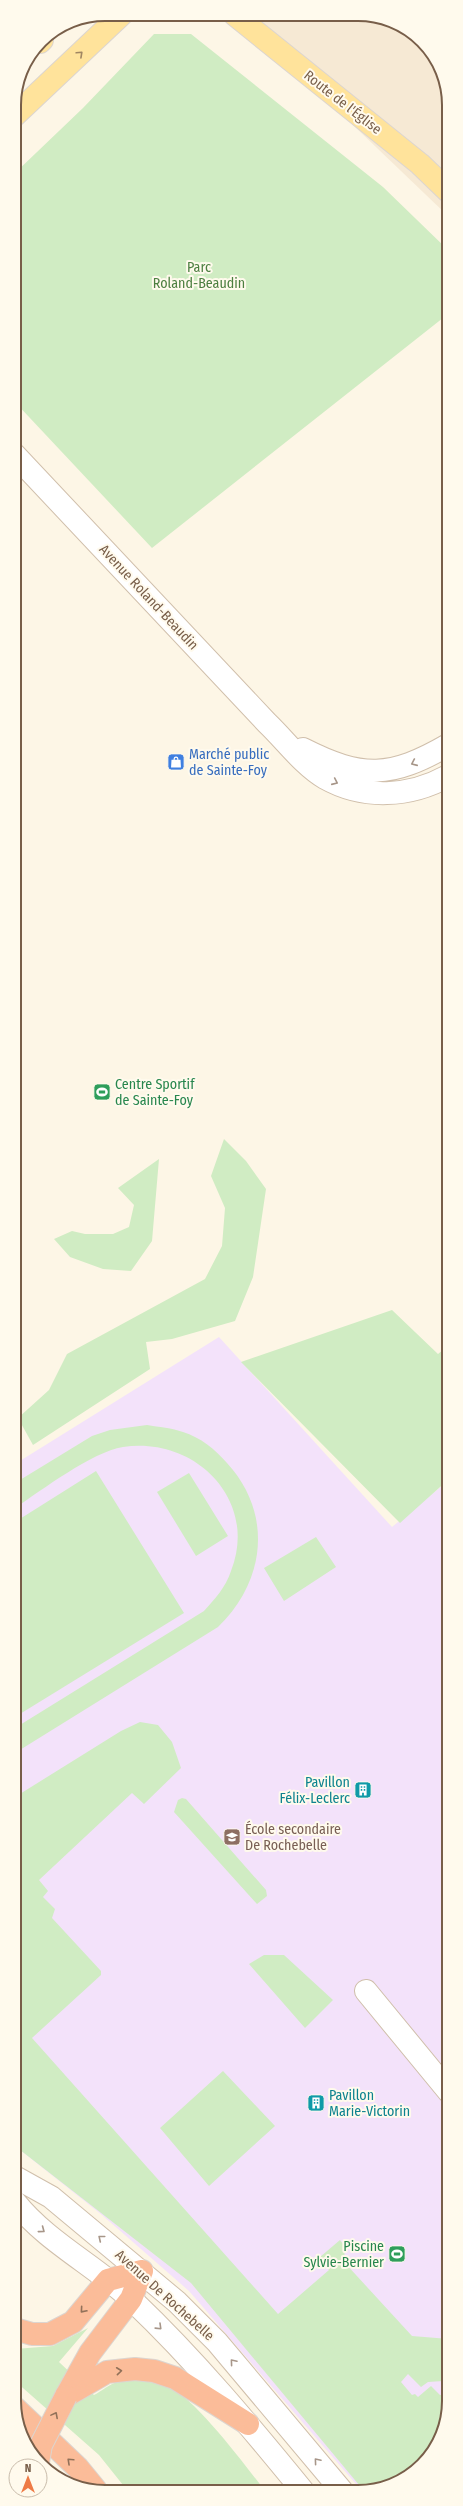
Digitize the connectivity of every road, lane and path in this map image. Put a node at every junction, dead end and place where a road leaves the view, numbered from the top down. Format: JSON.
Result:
{"nodes":[{"id":1,"x":115,"y":21,"type":"edge"},
{"id":2,"x":242,"y":21,"type":"edge"},
{"id":3,"x":21,"y":109,"type":"edge"},
{"id":4,"x":442,"y":185,"type":"edge"},
{"id":5,"x":21,"y":461,"type":"edge"},
{"id":6,"x":284,"y":739,"type":"junction"},
{"id":7,"x":442,"y":748,"type":"edge"},
{"id":8,"x":442,"y":779,"type":"edge"},
{"id":9,"x":366,"y":1992,"type":"dead end"},
{"id":10,"x":442,"y":2084,"type":"edge"},
{"id":11,"x":21,"y":2180,"type":"edge"},
{"id":12,"x":21,"y":2210,"type":"edge"},
{"id":13,"x":142,"y":2271,"type":"junction"},
{"id":14,"x":108,"y":2280,"type":"junction"},
{"id":15,"x":132,"y":2300,"type":"junction"},
{"id":16,"x":21,"y":2331,"type":"edge"},
{"id":17,"x":76,"y":2386,"type":"junction"},
{"id":18,"x":23,"y":2415,"type":"edge"},
{"id":19,"x":248,"y":2424,"type":"junction"},
{"id":20,"x":40,"y":2454,"type":"edge"},
{"id":21,"x":90,"y":2483,"type":"edge"},
{"id":22,"x":298,"y":2485,"type":"edge"},
{"id":23,"x":337,"y":2485,"type":"edge"}],
"edges":[{"from":3,"to":1,"type":"main road","one_way":true},
{"from":2,"to":4,"type":"main road","name":"Route de l'Église"},
{"from":5,"to":6,"type":"street","name":"Avenue Roland-Beaudin"},
{"from":7,"to":6,"type":"street","name":"Avenue Roland-Beaudin","one_way":true},
{"from":6,"to":8,"type":"street","name":"Avenue Roland-Beaudin","one_way":true},
{"from":9,"to":10,"type":"street"},
{"from":13,"to":11,"type":"street","name":"Avenue De Rochebelle","one_way":true},
{"from":12,"to":14,"type":"street","name":"Avenue De Rochebelle","one_way":true},
{"from":13,"to":14,"type":"highway"},
{"from":13,"to":15,"type":"highway"},
{"from":23,"to":13,"type":"street","name":"Avenue De Rochebelle","one_way":true},
{"from":14,"to":15,"type":"street","name":"Avenue De Rochebelle"},
{"from":14,"to":16,"type":"highway","one_way":true},
{"from":15,"to":17,"type":"highway"},
{"from":15,"to":19,"type":"street","name":"Avenue De Rochebelle","one_way":true},
{"from":17,"to":19,"type":"highway","one_way":true},
{"from":20,"to":17,"type":"highway","one_way":true,"bridge":true},
{"from":21,"to":18,"type":"highway","one_way":true},
{"from":19,"to":22,"type":"street","name":"Avenue De Rochebelle"}]}
